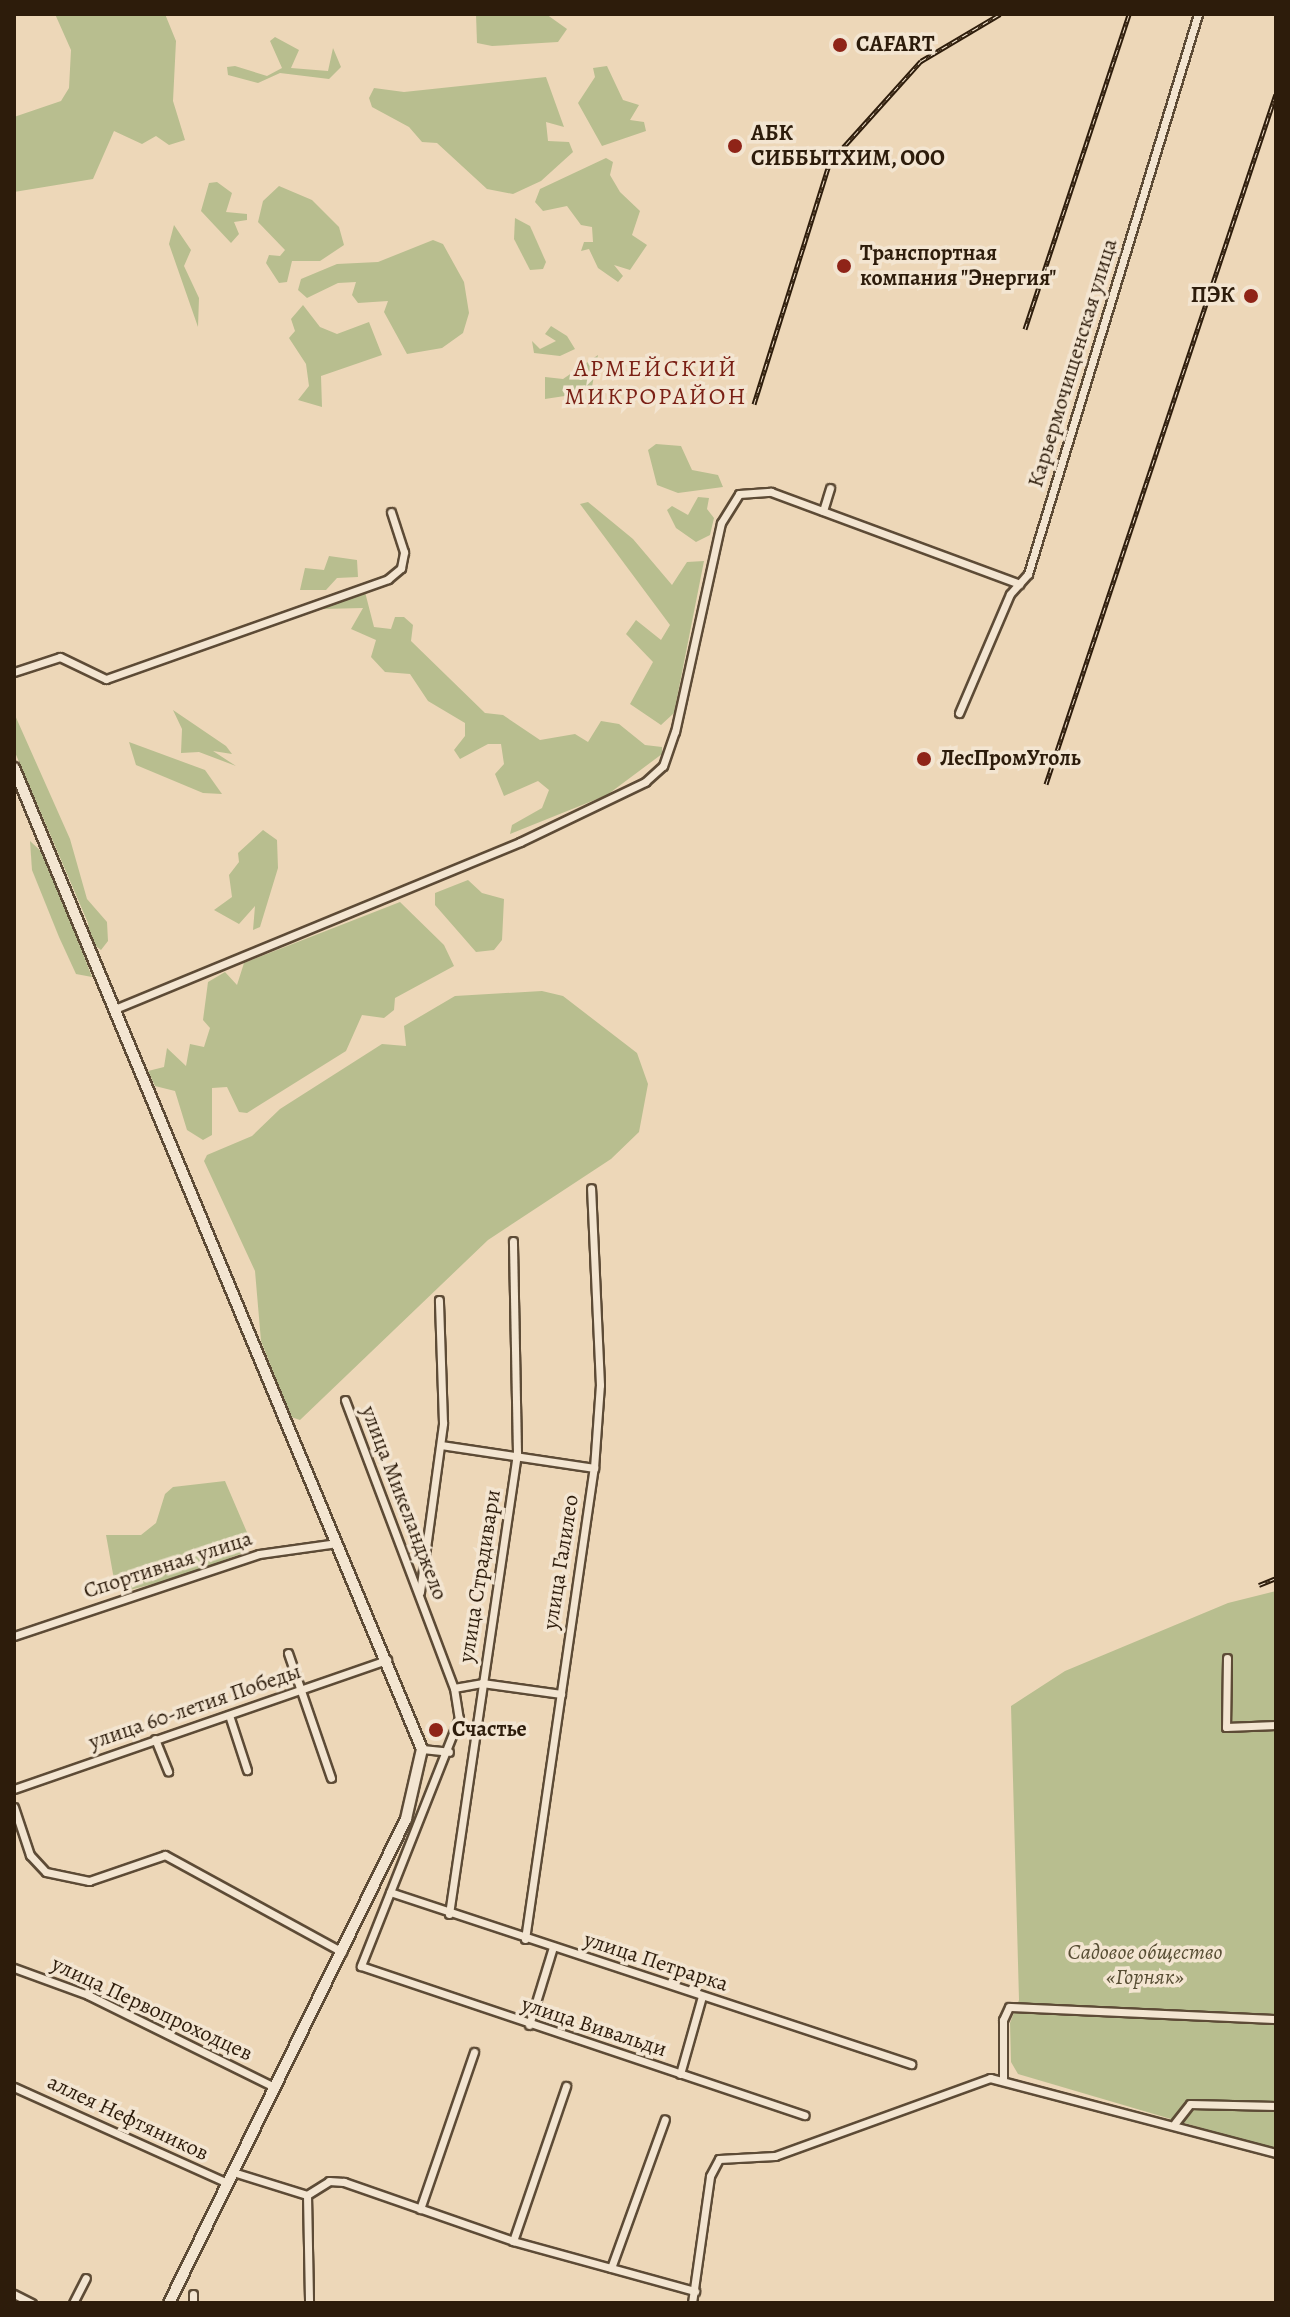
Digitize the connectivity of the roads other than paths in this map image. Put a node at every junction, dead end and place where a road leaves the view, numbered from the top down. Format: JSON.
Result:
{"nodes":[{"id":1,"x":1198,"y":14,"type":"edge"},
{"id":2,"x":830,"y":488,"type":"dead end"},
{"id":3,"x":823,"y":511,"type":"junction"},
{"id":4,"x":391,"y":512,"type":"dead end"},
{"id":5,"x":1020,"y":584,"type":"junction"},
{"id":6,"x":14,"y":672,"type":"edge"},
{"id":7,"x":959,"y":713,"type":"dead end"},
{"id":8,"x":14,"y":768,"type":"edge"},
{"id":9,"x":115,"y":1009,"type":"junction"},
{"id":10,"x":591,"y":1188,"type":"dead end"},
{"id":11,"x":513,"y":1241,"type":"dead end"},
{"id":12,"x":439,"y":1300,"type":"dead end"},
{"id":13,"x":345,"y":1400,"type":"dead end"},
{"id":14,"x":441,"y":1445,"type":"junction"},
{"id":15,"x":517,"y":1453,"type":"junction"},
{"id":16,"x":594,"y":1468,"type":"junction"},
{"id":17,"x":337,"y":1543,"type":"junction"},
{"id":18,"x":419,"y":1594,"type":"junction"},
{"id":19,"x":14,"y":1636,"type":"edge"},
{"id":20,"x":288,"y":1653,"type":"dead end"},
{"id":21,"x":1227,"y":1658,"type":"dead end"},
{"id":22,"x":387,"y":1660,"type":"junction"},
{"id":23,"x":482,"y":1683,"type":"junction"},
{"id":24,"x":454,"y":1688,"type":"junction"},
{"id":25,"x":300,"y":1689,"type":"junction"},
{"id":26,"x":561,"y":1694,"type":"junction"},
{"id":27,"x":229,"y":1715,"type":"junction"},
{"id":28,"x":1276,"y":1725,"type":"edge"},
{"id":29,"x":155,"y":1739,"type":"junction"},
{"id":30,"x":422,"y":1749,"type":"junction"},
{"id":31,"x":449,"y":1752,"type":"junction"},
{"id":32,"x":247,"y":1770,"type":"dead end"},
{"id":33,"x":168,"y":1772,"type":"dead end"},
{"id":34,"x":331,"y":1778,"type":"dead end"},
{"id":35,"x":14,"y":1789,"type":"edge"},
{"id":36,"x":14,"y":1807,"type":"edge"},
{"id":37,"x":390,"y":1892,"type":"junction"},
{"id":38,"x":449,"y":1914,"type":"junction"},
{"id":39,"x":525,"y":1939,"type":"junction"},
{"id":40,"x":553,"y":1947,"type":"junction"},
{"id":41,"x":342,"y":1952,"type":"junction"},
{"id":42,"x":14,"y":1968,"type":"edge"},
{"id":43,"x":372,"y":1973,"type":"joint"},
{"id":44,"x":702,"y":1996,"type":"junction"},
{"id":45,"x":1276,"y":2019,"type":"edge"},
{"id":46,"x":529,"y":2025,"type":"junction"},
{"id":47,"x":474,"y":2052,"type":"dead end"},
{"id":48,"x":911,"y":2064,"type":"dead end"},
{"id":49,"x":680,"y":2074,"type":"junction"},
{"id":50,"x":1003,"y":2078,"type":"junction"},
{"id":51,"x":566,"y":2086,"type":"dead end"},
{"id":52,"x":14,"y":2087,"type":"edge"},
{"id":53,"x":274,"y":2087,"type":"junction"},
{"id":54,"x":1276,"y":2106,"type":"edge"},
{"id":55,"x":805,"y":2115,"type":"dead end"},
{"id":56,"x":665,"y":2119,"type":"dead end"},
{"id":57,"x":1175,"y":2123,"type":"junction"},
{"id":58,"x":1276,"y":2153,"type":"edge"},
{"id":59,"x":233,"y":2172,"type":"junction"},
{"id":60,"x":228,"y":2183,"type":"junction"},
{"id":61,"x":307,"y":2195,"type":"junction"},
{"id":62,"x":420,"y":2209,"type":"junction"},
{"id":63,"x":513,"y":2241,"type":"junction"},
{"id":64,"x":611,"y":2268,"type":"junction"},
{"id":65,"x":86,"y":2278,"type":"dead end"},
{"id":66,"x":695,"y":2291,"type":"junction"},
{"id":67,"x":14,"y":2294,"type":"edge"},
{"id":68,"x":32,"y":2303,"type":"edge"},
{"id":69,"x":73,"y":2303,"type":"edge"},
{"id":70,"x":169,"y":2303,"type":"edge"},
{"id":71,"x":309,"y":2303,"type":"edge"},
{"id":72,"x":692,"y":2303,"type":"edge"}],
"edges":[{"from":1,"to":5,"type":"street","name":"Карьермочищенская улица"},
{"from":2,"to":3,"type":"street"},
{"from":3,"to":5,"type":"street"},
{"from":3,"to":9,"type":"street"},
{"from":4,"to":6,"type":"street"},
{"from":5,"to":7,"type":"street","name":"Карьермочищенская улица"},
{"from":8,"to":9,"type":"street"},
{"from":9,"to":17,"type":"street"},
{"from":10,"to":16,"type":"street","name":"улица Галилео"},
{"from":11,"to":15,"type":"street","name":"улица Страдивари"},
{"from":12,"to":14,"type":"street"},
{"from":13,"to":18,"type":"street","name":"улица Микеланджело"},
{"from":14,"to":15,"type":"street"},
{"from":14,"to":18,"type":"street"},
{"from":15,"to":16,"type":"street"},
{"from":15,"to":23,"type":"street","name":"улица Страдивари"},
{"from":16,"to":26,"type":"street","name":"улица Галилео"},
{"from":17,"to":19,"type":"street","name":"Спортивная улица"},
{"from":17,"to":22,"type":"street"},
{"from":18,"to":24,"type":"street","name":"улица Микеланджело"},
{"from":20,"to":25,"type":"street"},
{"from":21,"to":28,"type":"street"},
{"from":22,"to":25,"type":"street","name":"улица 60-летия Победы"},
{"from":22,"to":30,"type":"street"},
{"from":23,"to":24,"type":"street"},
{"from":23,"to":26,"type":"street"},
{"from":23,"to":38,"type":"street","name":"улица Страдивари"},
{"from":24,"to":31,"type":"street","name":"улица Микеланджело"},
{"from":25,"to":27,"type":"street","name":"улица 60-летия Победы"},
{"from":25,"to":34,"type":"street"},
{"from":26,"to":39,"type":"street","name":"улица Галилео"},
{"from":27,"to":29,"type":"street","name":"улица 60-летия Победы"},
{"from":27,"to":32,"type":"street"},
{"from":29,"to":33,"type":"street"},
{"from":29,"to":35,"type":"street","name":"улица 60-летия Победы"},
{"from":30,"to":31,"type":"street"},
{"from":30,"to":41,"type":"street"},
{"from":31,"to":37,"type":"street","name":"улица Микеланджело"},
{"from":36,"to":41,"type":"street"},
{"from":37,"to":38,"type":"street","name":"улица Петрарка"},
{"from":37,"to":43,"type":"street","name":"улица Микеланджело"},
{"from":38,"to":39,"type":"street","name":"улица Петрарка"},
{"from":39,"to":40,"type":"street","name":"улица Петрарка"},
{"from":40,"to":44,"type":"street","name":"улица Петрарка"},
{"from":40,"to":46,"type":"street"},
{"from":41,"to":53,"type":"street"},
{"from":42,"to":53,"type":"street","name":"улица Первопроходцев"},
{"from":43,"to":46,"type":"street","name":"улица Вивальди"},
{"from":44,"to":48,"type":"street","name":"улица Петрарка"},
{"from":44,"to":49,"type":"street"},
{"from":45,"to":50,"type":"street"},
{"from":46,"to":49,"type":"street","name":"улица Вивальди"},
{"from":47,"to":62,"type":"street"},
{"from":49,"to":55,"type":"street","name":"улица Вивальди"},
{"from":50,"to":57,"type":"street"},
{"from":50,"to":66,"type":"street"},
{"from":51,"to":63,"type":"street"},
{"from":52,"to":60,"type":"street","name":"аллея Нефтяников"},
{"from":53,"to":59,"type":"street"},
{"from":54,"to":57,"type":"street"},
{"from":56,"to":64,"type":"street"},
{"from":57,"to":58,"type":"street"},
{"from":59,"to":60,"type":"street"},
{"from":59,"to":61,"type":"street"},
{"from":60,"to":70,"type":"street"},
{"from":61,"to":62,"type":"street"},
{"from":61,"to":71,"type":"street"},
{"from":62,"to":63,"type":"street"},
{"from":63,"to":64,"type":"street"},
{"from":64,"to":66,"type":"street"},
{"from":65,"to":69,"type":"street"},
{"from":66,"to":72,"type":"street"},
{"from":67,"to":68,"type":"street"}]}
